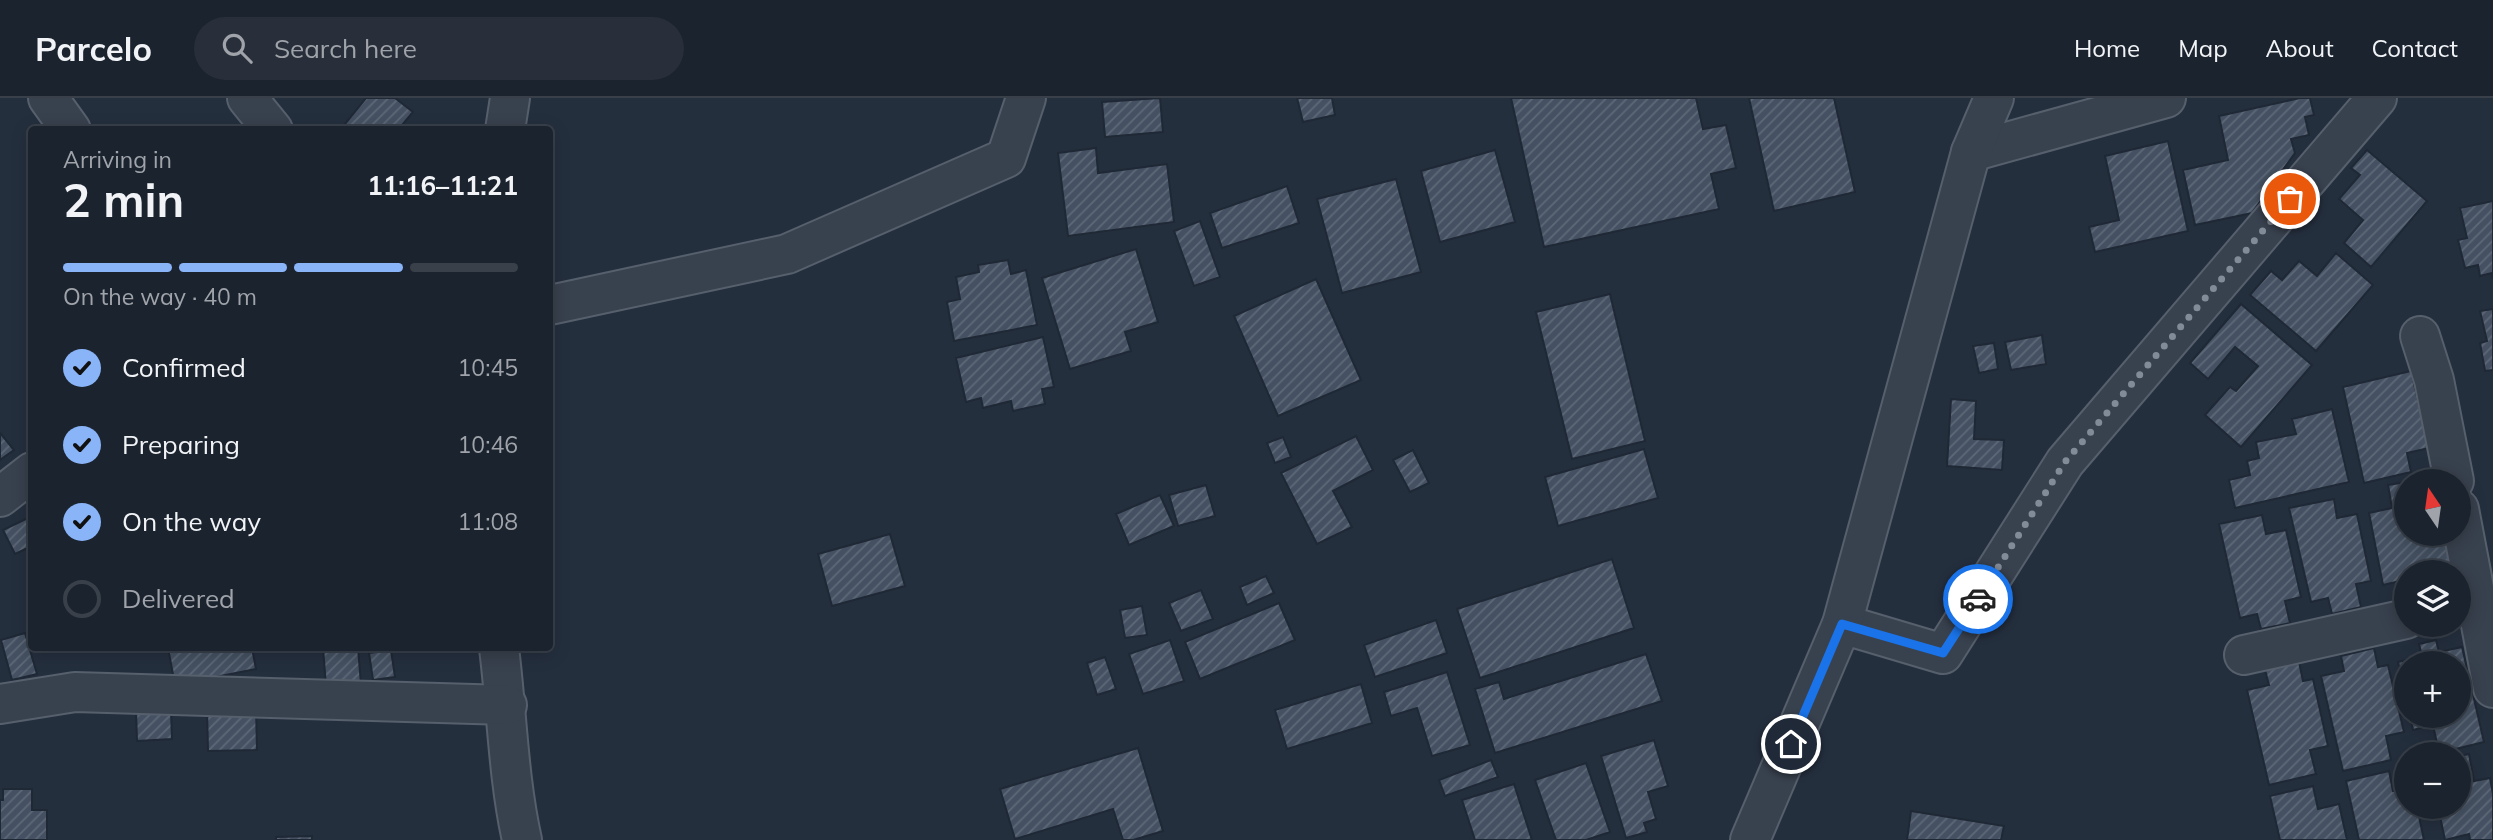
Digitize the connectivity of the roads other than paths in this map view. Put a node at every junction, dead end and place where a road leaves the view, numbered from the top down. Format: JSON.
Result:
{"nodes":[{"id":1,"x":48,"y":98,"type":"edge"},
{"id":2,"x":247,"y":98,"type":"edge"},
{"id":3,"x":510,"y":98,"type":"edge"},
{"id":4,"x":1026,"y":98,"type":"edge"},
{"id":5,"x":1994,"y":98,"type":"edge"},
{"id":6,"x":2166,"y":98,"type":"edge"},
{"id":7,"x":2377,"y":98,"type":"edge"},
{"id":8,"x":68,"y":126,"type":"edge"},
{"id":9,"x":270,"y":126,"type":"edge"},
{"id":10,"x":506,"y":126,"type":"edge"},
{"id":11,"x":1971,"y":152,"type":"junction"},
{"id":12,"x":553,"y":304,"type":"edge"},
{"id":13,"x":2420,"y":336,"type":"dead end"},
{"id":14,"x":2452,"y":469,"type":"edge"},
{"id":15,"x":28,"y":475,"type":"edge"},
{"id":16,"x":0,"y":497,"type":"edge"},
{"id":17,"x":2471,"y":619,"type":"edge"},
{"id":18,"x":2394,"y":622,"type":"edge"},
{"id":19,"x":1842,"y":624,"type":"junction"},
{"id":20,"x":499,"y":651,"type":"edge"},
{"id":21,"x":2244,"y":655,"type":"dead end"},
{"id":22,"x":2493,"y":688,"type":"edge"},
{"id":23,"x":0,"y":704,"type":"edge"},
{"id":24,"x":507,"y":705,"type":"junction"},
{"id":25,"x":522,"y":840,"type":"edge"},
{"id":26,"x":1749,"y":840,"type":"edge"}],
"edges":[{"from":1,"to":8,"type":"street"},
{"from":2,"to":9,"type":"street"},
{"from":3,"to":10,"type":"street"},
{"from":4,"to":12,"type":"street"},
{"from":5,"to":11,"type":"street"},
{"from":6,"to":11,"type":"street"},
{"from":7,"to":19,"type":"street"},
{"from":11,"to":19,"type":"street"},
{"from":13,"to":14,"type":"street"},
{"from":15,"to":16,"type":"street"},
{"from":17,"to":22,"type":"street"},
{"from":18,"to":21,"type":"street"},
{"from":19,"to":26,"type":"street"},
{"from":20,"to":24,"type":"street"},
{"from":23,"to":24,"type":"street"},
{"from":24,"to":25,"type":"street"}]}
